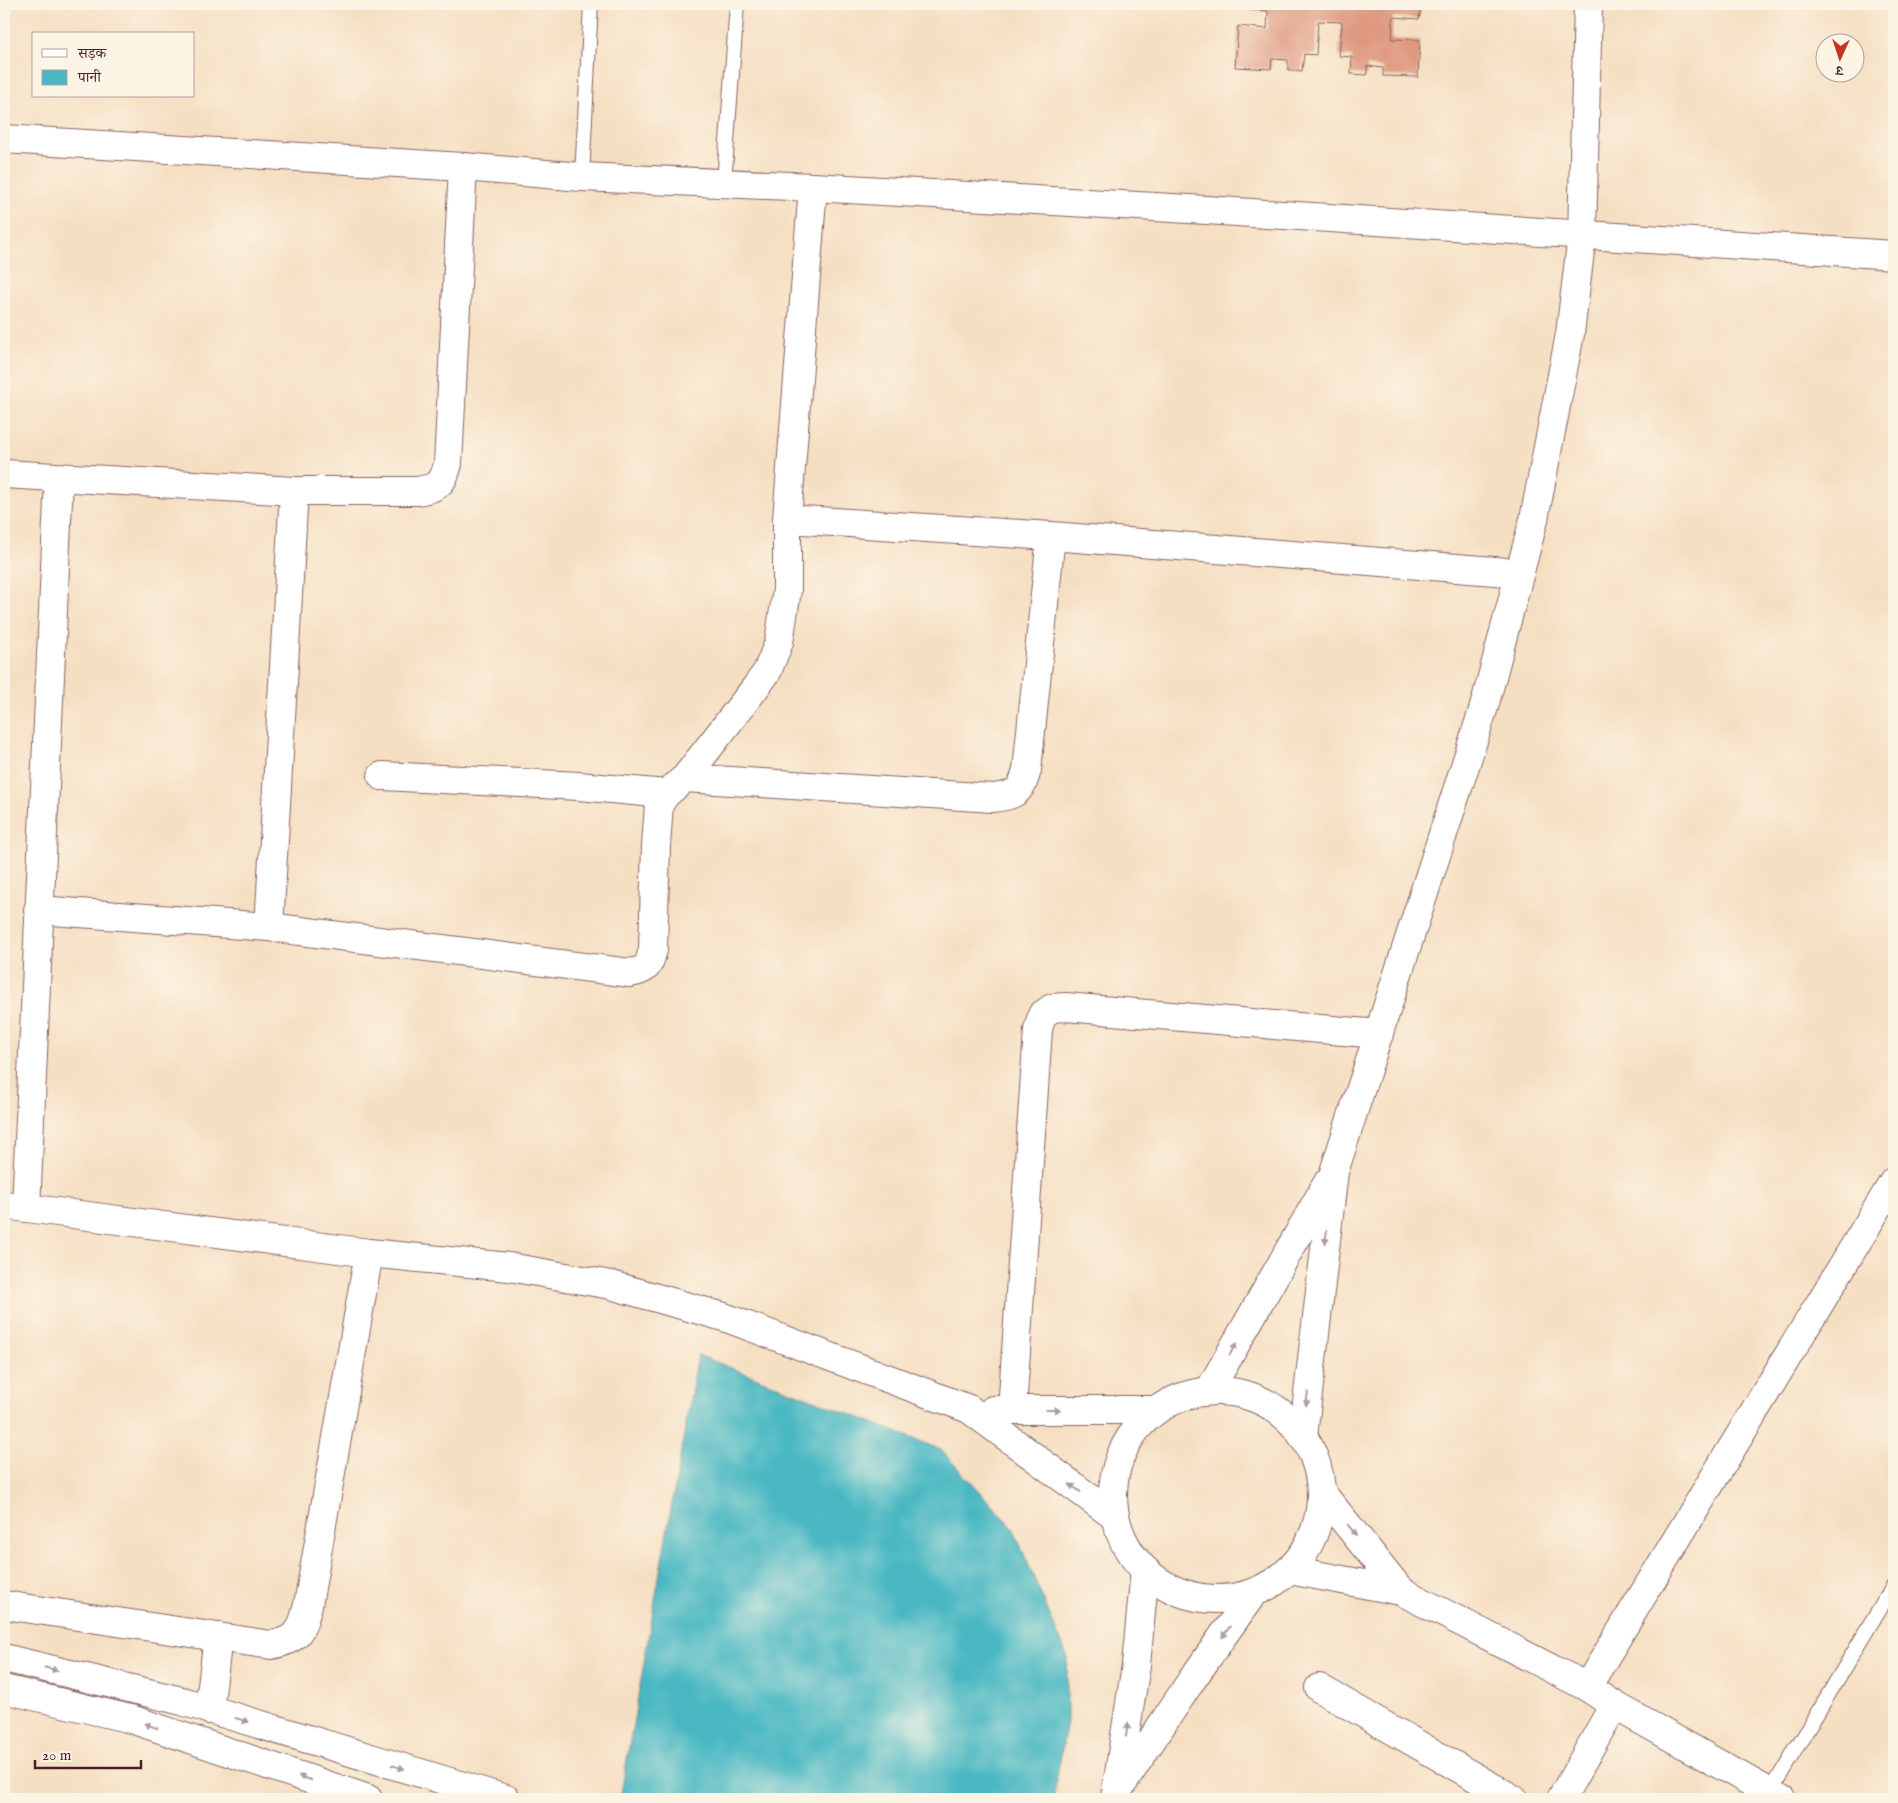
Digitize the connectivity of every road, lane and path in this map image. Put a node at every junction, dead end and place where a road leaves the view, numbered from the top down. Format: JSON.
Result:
{"nodes":[{"id":1,"x":591,"y":4,"type":"edge"},
{"id":2,"x":737,"y":4,"type":"edge"},
{"id":3,"x":1588,"y":4,"type":"edge"},
{"id":4,"x":4,"y":139,"type":"edge"},
{"id":5,"x":463,"y":167,"type":"junction"},
{"id":6,"x":582,"y":177,"type":"junction"},
{"id":7,"x":724,"y":183,"type":"junction"},
{"id":8,"x":813,"y":188,"type":"junction"},
{"id":9,"x":1582,"y":235,"type":"junction"},
{"id":10,"x":1894,"y":255,"type":"edge"},
{"id":11,"x":4,"y":474,"type":"edge"},
{"id":12,"x":59,"y":478,"type":"junction"},
{"id":13,"x":294,"y":491,"type":"junction"},
{"id":14,"x":787,"y":519,"type":"junction"},
{"id":15,"x":1051,"y":536,"type":"junction"},
{"id":16,"x":1520,"y":572,"type":"junction"},
{"id":17,"x":382,"y":776,"type":"dead end"},
{"id":18,"x":676,"y":786,"type":"junction"},
{"id":19,"x":38,"y":910,"type":"junction"},
{"id":20,"x":269,"y":927,"type":"junction"},
{"id":21,"x":1379,"y":1034,"type":"junction"},
{"id":22,"x":1334,"y":1172,"type":"junction"},
{"id":23,"x":1894,"y":1181,"type":"edge"},
{"id":24,"x":15,"y":1206,"type":"edge"},
{"id":25,"x":369,"y":1253,"type":"junction"},
{"id":26,"x":1209,"y":1391,"type":"junction"},
{"id":27,"x":969,"y":1409,"type":"junction"},
{"id":28,"x":1012,"y":1410,"type":"junction"},
{"id":29,"x":1156,"y":1410,"type":"junction"},
{"id":30,"x":1303,"y":1436,"type":"junction"},
{"id":31,"x":1321,"y":1492,"type":"junction"},
{"id":32,"x":1114,"y":1516,"type":"junction"},
{"id":33,"x":1145,"y":1570,"type":"junction"},
{"id":34,"x":1289,"y":1570,"type":"junction"},
{"id":35,"x":1894,"y":1585,"type":"edge"},
{"id":36,"x":1401,"y":1591,"type":"junction"},
{"id":37,"x":1254,"y":1592,"type":"junction"},
{"id":38,"x":4,"y":1605,"type":"edge"},
{"id":39,"x":218,"y":1637,"type":"junction"},
{"id":40,"x":4,"y":1658,"type":"edge"},
{"id":41,"x":1587,"y":1687,"type":"junction"},
{"id":42,"x":1319,"y":1688,"type":"dead end"},
{"id":43,"x":4,"y":1689,"type":"edge"},
{"id":44,"x":1614,"y":1705,"type":"junction"},
{"id":45,"x":209,"y":1710,"type":"junction"},
{"id":46,"x":1775,"y":1795,"type":"edge"},
{"id":47,"x":1115,"y":1797,"type":"edge"},
{"id":48,"x":368,"y":1799,"type":"edge"},
{"id":49,"x":506,"y":1799,"type":"edge"},
{"id":50,"x":1513,"y":1799,"type":"edge"},
{"id":51,"x":1561,"y":1799,"type":"edge"}],
"edges":[{"from":1,"to":6,"type":"lane"},
{"from":2,"to":7,"type":"lane"},
{"from":3,"to":9,"type":"street"},
{"from":4,"to":5,"type":"street"},
{"from":5,"to":6,"type":"street"},
{"from":5,"to":13,"type":"street"},
{"from":6,"to":7,"type":"street"},
{"from":7,"to":8,"type":"street"},
{"from":8,"to":9,"type":"street"},
{"from":8,"to":14,"type":"street"},
{"from":9,"to":10,"type":"street"},
{"from":9,"to":16,"type":"street"},
{"from":11,"to":12,"type":"street"},
{"from":12,"to":13,"type":"street"},
{"from":12,"to":19,"type":"street"},
{"from":13,"to":20,"type":"street"},
{"from":14,"to":15,"type":"street"},
{"from":14,"to":18,"type":"street"},
{"from":15,"to":16,"type":"street"},
{"from":15,"to":18,"type":"street"},
{"from":16,"to":21,"type":"street"},
{"from":17,"to":18,"type":"street"},
{"from":18,"to":20,"type":"street"},
{"from":19,"to":20,"type":"street"},
{"from":19,"to":24,"type":"street"},
{"from":21,"to":22,"type":"street"},
{"from":21,"to":28,"type":"street"},
{"from":26,"to":22,"type":"street","one_way":true},
{"from":22,"to":30,"type":"street","one_way":true},
{"from":23,"to":41,"type":"street"},
{"from":24,"to":25,"type":"street"},
{"from":25,"to":27,"type":"street"},
{"from":25,"to":39,"type":"street"},
{"from":26,"to":29,"type":"street"},
{"from":26,"to":30,"type":"street"},
{"from":27,"to":28,"type":"street"},
{"from":32,"to":27,"type":"street","one_way":true},
{"from":28,"to":29,"type":"street","one_way":true},
{"from":29,"to":32,"type":"street"},
{"from":30,"to":31,"type":"street"},
{"from":31,"to":34,"type":"street"},
{"from":31,"to":36,"type":"street","one_way":true},
{"from":32,"to":33,"type":"street"},
{"from":33,"to":37,"type":"street"},
{"from":47,"to":33,"type":"street","one_way":true},
{"from":34,"to":36,"type":"street"},
{"from":34,"to":37,"type":"street"},
{"from":35,"to":46,"type":"lane"},
{"from":36,"to":41,"type":"street"},
{"from":37,"to":47,"type":"street","one_way":true},
{"from":38,"to":39,"type":"street"},
{"from":39,"to":45,"type":"street"},
{"from":40,"to":45,"type":"street","one_way":true},
{"from":41,"to":44,"type":"street"},
{"from":42,"to":50,"type":"street"},
{"from":48,"to":43,"type":"street","one_way":true},
{"from":44,"to":46,"type":"street"},
{"from":44,"to":51,"type":"street"},
{"from":45,"to":49,"type":"street","one_way":true}]}
